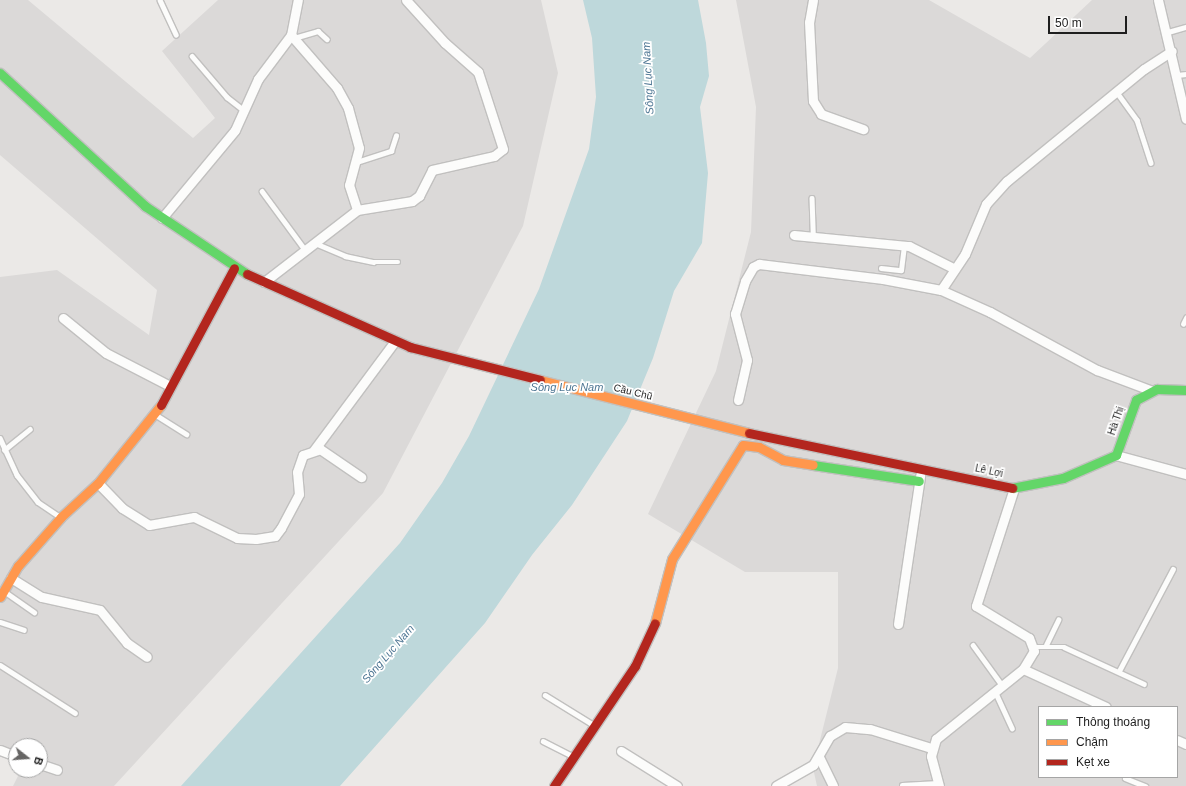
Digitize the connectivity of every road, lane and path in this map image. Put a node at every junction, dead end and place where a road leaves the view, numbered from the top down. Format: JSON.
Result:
{"nodes":[{"id":1,"x":160,"y":0,"type":"edge"},
{"id":2,"x":298,"y":0,"type":"edge"},
{"id":3,"x":406,"y":0,"type":"edge"},
{"id":4,"x":813,"y":0,"type":"edge"},
{"id":5,"x":1158,"y":0,"type":"edge"},
{"id":6,"x":1186,"y":27,"type":"edge"},
{"id":7,"x":1168,"y":32,"type":"junction"},
{"id":8,"x":176,"y":34,"type":"dead end"},
{"id":9,"x":292,"y":37,"type":"junction"},
{"id":10,"x":327,"y":39,"type":"dead end"},
{"id":11,"x":1172,"y":51,"type":"junction"},
{"id":12,"x":192,"y":56,"type":"dead end"},
{"id":13,"x":0,"y":73,"type":"edge"},
{"id":14,"x":1182,"y":74,"type":"edge"},
{"id":15,"x":1116,"y":91,"type":"junction"},
{"id":16,"x":245,"y":111,"type":"junction"},
{"id":17,"x":1186,"y":119,"type":"edge"},
{"id":18,"x":863,"y":129,"type":"dead end"},
{"id":19,"x":396,"y":136,"type":"dead end"},
{"id":20,"x":356,"y":162,"type":"junction"},
{"id":21,"x":1151,"y":163,"type":"dead end"},
{"id":22,"x":262,"y":191,"type":"dead end"},
{"id":23,"x":812,"y":198,"type":"dead end"},
{"id":24,"x":357,"y":210,"type":"junction"},
{"id":25,"x":162,"y":218,"type":"junction"},
{"id":26,"x":794,"y":235,"type":"dead end"},
{"id":27,"x":813,"y":236,"type":"junction"},
{"id":28,"x":315,"y":243,"type":"junction"},
{"id":29,"x":904,"y":245,"type":"junction"},
{"id":30,"x":306,"y":251,"type":"junction"},
{"id":31,"x":398,"y":262,"type":"dead end"},
{"id":32,"x":234,"y":268,"type":"junction"},
{"id":33,"x":881,"y":268,"type":"dead end"},
{"id":34,"x":955,"y":269,"type":"junction"},
{"id":35,"x":264,"y":282,"type":"junction"},
{"id":36,"x":941,"y":290,"type":"junction"},
{"id":37,"x":63,"y":318,"type":"dead end"},
{"id":38,"x":1186,"y":318,"type":"edge"},
{"id":39,"x":1183,"y":324,"type":"dead end"},
{"id":40,"x":396,"y":341,"type":"junction"},
{"id":41,"x":170,"y":386,"type":"junction"},
{"id":42,"x":1150,"y":390,"type":"junction"},
{"id":43,"x":1186,"y":390,"type":"edge"},
{"id":44,"x":738,"y":400,"type":"dead end"},
{"id":45,"x":156,"y":416,"type":"junction"},
{"id":46,"x":30,"y":429,"type":"dead end"},
{"id":47,"x":188,"y":434,"type":"dead end"},
{"id":48,"x":0,"y":438,"type":"edge"},
{"id":49,"x":782,"y":441,"type":"joint"},
{"id":50,"x":4,"y":450,"type":"junction"},
{"id":51,"x":314,"y":450,"type":"junction"},
{"id":52,"x":1116,"y":455,"type":"junction"},
{"id":53,"x":921,"y":469,"type":"junction"},
{"id":54,"x":1186,"y":474,"type":"edge"},
{"id":55,"x":361,"y":476,"type":"dead end"},
{"id":56,"x":919,"y":481,"type":"junction"},
{"id":57,"x":98,"y":483,"type":"junction"},
{"id":58,"x":1014,"y":488,"type":"junction"},
{"id":59,"x":61,"y":517,"type":"junction"},
{"id":60,"x":1173,"y":569,"type":"dead end"},
{"id":61,"x":11,"y":578,"type":"junction"},
{"id":62,"x":2,"y":594,"type":"edge"},
{"id":63,"x":34,"y":612,"type":"dead end"},
{"id":64,"x":1058,"y":620,"type":"dead end"},
{"id":65,"x":0,"y":622,"type":"edge"},
{"id":66,"x":898,"y":624,"type":"dead end"},
{"id":67,"x":24,"y":630,"type":"dead end"},
{"id":68,"x":973,"y":645,"type":"dead end"},
{"id":69,"x":1046,"y":645,"type":"junction"},
{"id":70,"x":1035,"y":647,"type":"junction"},
{"id":71,"x":147,"y":657,"type":"dead end"},
{"id":72,"x":0,"y":665,"type":"edge"},
{"id":73,"x":1023,"y":669,"type":"junction"},
{"id":74,"x":1119,"y":671,"type":"junction"},
{"id":75,"x":1144,"y":684,"type":"dead end"},
{"id":76,"x":999,"y":688,"type":"junction"},
{"id":77,"x":545,"y":695,"type":"dead end"},
{"id":78,"x":1104,"y":706,"type":"edge"},
{"id":79,"x":75,"y":713,"type":"dead end"},
{"id":80,"x":595,"y":726,"type":"junction"},
{"id":81,"x":1012,"y":728,"type":"dead end"},
{"id":82,"x":543,"y":741,"type":"dead end"},
{"id":83,"x":931,"y":748,"type":"junction"},
{"id":84,"x":621,"y":751,"type":"dead end"},
{"id":85,"x":819,"y":757,"type":"junction"},
{"id":86,"x":576,"y":758,"type":"junction"},
{"id":87,"x":48,"y":767,"type":"edge"},
{"id":88,"x":57,"y":770,"type":"dead end"},
{"id":89,"x":1125,"y":778,"type":"edge"},
{"id":90,"x":939,"y":784,"type":"edge"},
{"id":91,"x":902,"y":785,"type":"edge"},
{"id":92,"x":554,"y":786,"type":"edge"},
{"id":93,"x":677,"y":786,"type":"edge"},
{"id":94,"x":776,"y":786,"type":"edge"},
{"id":95,"x":833,"y":786,"type":"edge"},
{"id":96,"x":1145,"y":786,"type":"edge"}],
"edges":[{"from":1,"to":8,"type":"lane"},
{"from":2,"to":9,"type":"street"},
{"from":3,"to":24,"type":"street"},
{"from":4,"to":18,"type":"street"},
{"from":5,"to":7,"type":"street"},
{"from":6,"to":7,"type":"lane"},
{"from":7,"to":11,"type":"street"},
{"from":9,"to":10,"type":"lane"},
{"from":9,"to":16,"type":"street"},
{"from":9,"to":20,"type":"street"},
{"from":11,"to":14,"type":"street"},
{"from":11,"to":15,"type":"street"},
{"from":12,"to":16,"type":"lane"},
{"from":13,"to":25,"type":"street","name":"Cầu Chũ"},
{"from":14,"to":17,"type":"street"},
{"from":15,"to":21,"type":"lane"},
{"from":15,"to":34,"type":"street"},
{"from":16,"to":25,"type":"street"},
{"from":19,"to":20,"type":"lane"},
{"from":20,"to":24,"type":"street"},
{"from":22,"to":30,"type":"lane"},
{"from":23,"to":27,"type":"lane"},
{"from":24,"to":28,"type":"street"},
{"from":25,"to":32,"type":"street","name":"Cầu Chũ"},
{"from":26,"to":27,"type":"street"},
{"from":27,"to":29,"type":"street"},
{"from":28,"to":30,"type":"street"},
{"from":28,"to":31,"type":"lane"},
{"from":29,"to":33,"type":"lane"},
{"from":29,"to":34,"type":"street"},
{"from":30,"to":35,"type":"street"},
{"from":32,"to":35,"type":"street","name":"Cầu Chũ"},
{"from":32,"to":41,"type":"street"},
{"from":34,"to":36,"type":"street"},
{"from":35,"to":40,"type":"street","name":"Cầu Chũ"},
{"from":36,"to":42,"type":"street"},
{"from":36,"to":44,"type":"street"},
{"from":37,"to":41,"type":"street"},
{"from":38,"to":39,"type":"lane"},
{"from":40,"to":49,"type":"street","name":"Cầu Chũ"},
{"from":40,"to":51,"type":"street"},
{"from":41,"to":45,"type":"street"},
{"from":42,"to":43,"type":"street"},
{"from":42,"to":52,"type":"street","name":"Hà Thị"},
{"from":45,"to":47,"type":"lane"},
{"from":45,"to":57,"type":"street"},
{"from":46,"to":50,"type":"lane"},
{"from":48,"to":50,"type":"lane"},
{"from":49,"to":53,"type":"street","name":"Lê Lợi"},
{"from":50,"to":59,"type":"lane"},
{"from":51,"to":55,"type":"street"},
{"from":51,"to":57,"type":"street"},
{"from":52,"to":54,"type":"street"},
{"from":52,"to":58,"type":"street","name":"Lê Lợi"},
{"from":53,"to":56,"type":"street"},
{"from":53,"to":58,"type":"street","name":"Lê Lợi"},
{"from":56,"to":66,"type":"street"},
{"from":56,"to":80,"type":"street"},
{"from":57,"to":59,"type":"street"},
{"from":58,"to":70,"type":"street"},
{"from":59,"to":61,"type":"street"},
{"from":60,"to":74,"type":"lane"},
{"from":61,"to":62,"type":"street"},
{"from":61,"to":71,"type":"street"},
{"from":62,"to":63,"type":"lane"},
{"from":64,"to":69,"type":"lane"},
{"from":65,"to":67,"type":"lane"},
{"from":68,"to":76,"type":"lane"},
{"from":69,"to":70,"type":"lane"},
{"from":69,"to":74,"type":"lane"},
{"from":70,"to":73,"type":"street"},
{"from":72,"to":79,"type":"lane"},
{"from":73,"to":76,"type":"street"},
{"from":73,"to":78,"type":"street"},
{"from":74,"to":75,"type":"lane"},
{"from":76,"to":81,"type":"lane"},
{"from":76,"to":83,"type":"street"},
{"from":77,"to":80,"type":"lane"},
{"from":80,"to":86,"type":"street"},
{"from":82,"to":86,"type":"lane"},
{"from":83,"to":85,"type":"street"},
{"from":83,"to":90,"type":"street"},
{"from":84,"to":93,"type":"street"},
{"from":85,"to":94,"type":"street"},
{"from":85,"to":95,"type":"street"},
{"from":86,"to":92,"type":"street"},
{"from":87,"to":88,"type":"street"},
{"from":89,"to":96,"type":"lane"},
{"from":90,"to":91,"type":"lane"}]}
